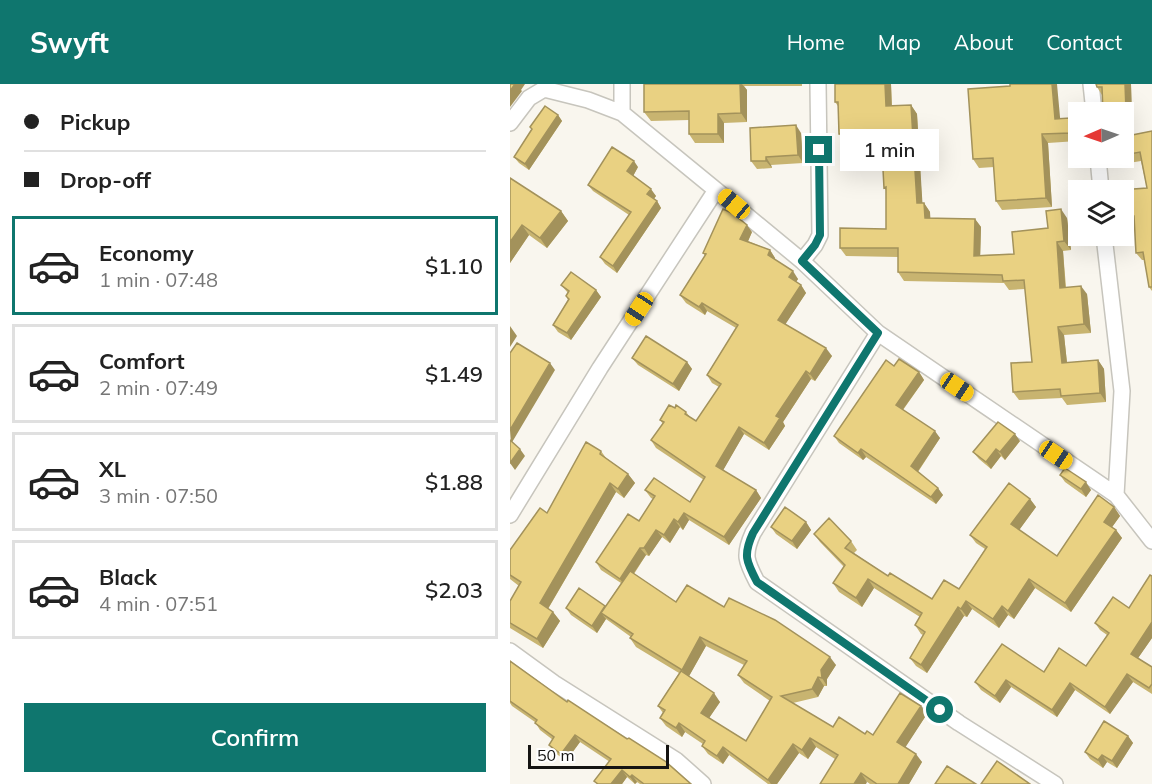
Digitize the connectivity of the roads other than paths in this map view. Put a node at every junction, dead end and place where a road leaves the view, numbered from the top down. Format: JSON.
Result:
{"nodes":[{"id":1,"x":622,"y":84,"type":"edge"},
{"id":2,"x":818,"y":84,"type":"edge"},
{"id":3,"x":1091,"y":84,"type":"edge"},
{"id":4,"x":1093,"y":102,"type":"edge"},
{"id":5,"x":622,"y":113,"type":"junction"},
{"id":6,"x":510,"y":123,"type":"edge"},
{"id":7,"x":716,"y":190,"type":"junction"},
{"id":8,"x":1105,"y":246,"type":"edge"},
{"id":9,"x":802,"y":261,"type":"junction"},
{"id":10,"x":878,"y":333,"type":"junction"},
{"id":11,"x":1116,"y":495,"type":"junction"},
{"id":12,"x":510,"y":515,"type":"edge"},
{"id":13,"x":1152,"y":541,"type":"edge"},
{"id":14,"x":510,"y":651,"type":"edge"},
{"id":15,"x":703,"y":784,"type":"edge"},
{"id":16,"x":1055,"y":784,"type":"edge"}],
"edges":[{"from":1,"to":5,"type":"street"},
{"from":2,"to":9,"type":"street"},
{"from":3,"to":4,"type":"street"},
{"from":5,"to":6,"type":"street"},
{"from":5,"to":7,"type":"street"},
{"from":7,"to":9,"type":"street"},
{"from":7,"to":12,"type":"street"},
{"from":8,"to":11,"type":"street"},
{"from":9,"to":10,"type":"street"},
{"from":10,"to":11,"type":"street"},
{"from":10,"to":16,"type":"street"},
{"from":11,"to":13,"type":"street"},
{"from":14,"to":15,"type":"street"}]}
